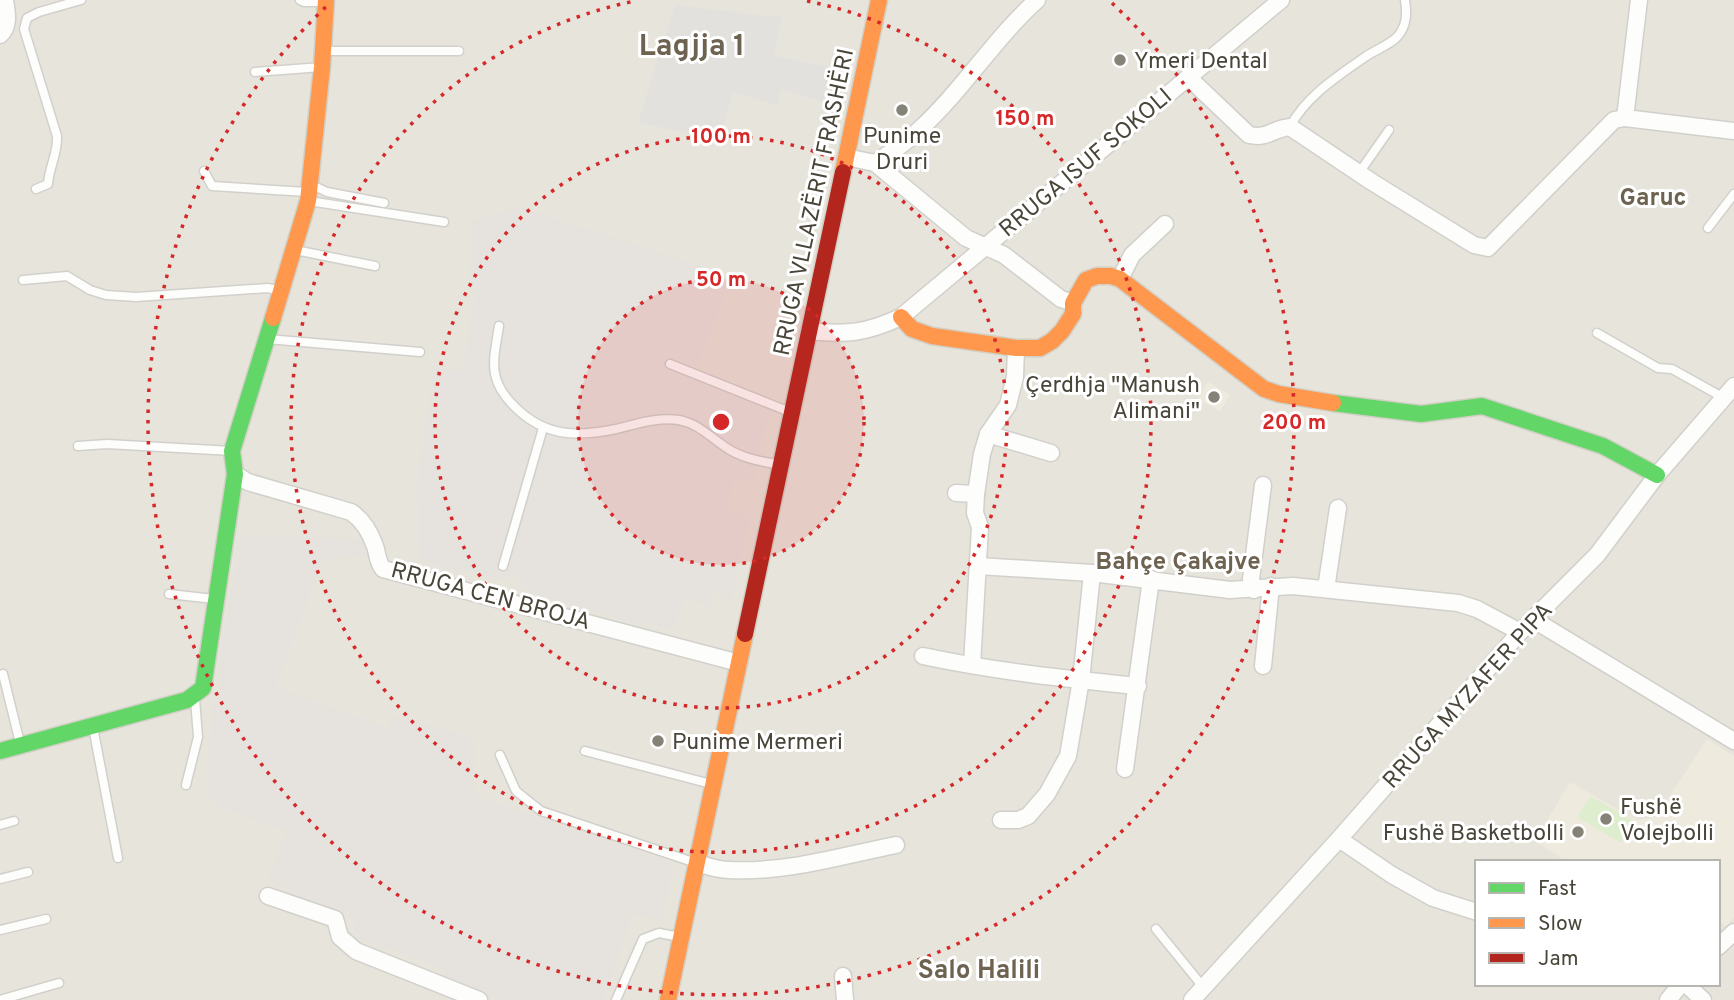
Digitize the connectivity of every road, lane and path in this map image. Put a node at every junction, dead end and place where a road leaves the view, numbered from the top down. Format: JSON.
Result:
{"nodes":[{"id":1,"x":5,"y":0,"type":"edge"},
{"id":2,"x":81,"y":0,"type":"edge"},
{"id":3,"x":300,"y":0,"type":"edge"},
{"id":4,"x":879,"y":0,"type":"edge"},
{"id":5,"x":1037,"y":0,"type":"edge"},
{"id":6,"x":1281,"y":0,"type":"edge"},
{"id":7,"x":1405,"y":0,"type":"edge"},
{"id":8,"x":1639,"y":0,"type":"edge"},
{"id":9,"x":326,"y":1,"type":"edge"},
{"id":10,"x":0,"y":36,"type":"edge"},
{"id":11,"x":459,"y":51,"type":"dead end"},
{"id":12,"x":322,"y":59,"type":"junction"},
{"id":13,"x":255,"y":72,"type":"dead end"},
{"id":14,"x":1188,"y":77,"type":"junction"},
{"id":15,"x":1625,"y":118,"type":"junction"},
{"id":16,"x":1290,"y":127,"type":"junction"},
{"id":17,"x":1390,"y":130,"type":"dead end"},
{"id":18,"x":1734,"y":131,"type":"edge"},
{"id":19,"x":846,"y":157,"type":"junction"},
{"id":20,"x":875,"y":163,"type":"junction"},
{"id":21,"x":204,"y":171,"type":"dead end"},
{"id":22,"x":1359,"y":173,"type":"junction"},
{"id":23,"x":36,"y":189,"type":"dead end"},
{"id":24,"x":309,"y":193,"type":"junction"},
{"id":25,"x":1734,"y":194,"type":"edge"},
{"id":26,"x":384,"y":203,"type":"dead end"},
{"id":27,"x":444,"y":222,"type":"dead end"},
{"id":28,"x":1165,"y":224,"type":"dead end"},
{"id":29,"x":1708,"y":228,"type":"dead end"},
{"id":30,"x":983,"y":247,"type":"junction"},
{"id":31,"x":294,"y":249,"type":"junction"},
{"id":32,"x":375,"y":266,"type":"dead end"},
{"id":33,"x":1120,"y":279,"type":"junction"},
{"id":34,"x":23,"y":280,"type":"dead end"},
{"id":35,"x":282,"y":291,"type":"junction"},
{"id":36,"x":1073,"y":303,"type":"junction"},
{"id":37,"x":901,"y":317,"type":"junction"},
{"id":38,"x":499,"y":326,"type":"dead end"},
{"id":39,"x":809,"y":331,"type":"junction"},
{"id":40,"x":1597,"y":333,"type":"dead end"},
{"id":41,"x":267,"y":339,"type":"junction"},
{"id":42,"x":1016,"y":348,"type":"junction"},
{"id":43,"x":420,"y":352,"type":"dead end"},
{"id":44,"x":670,"y":364,"type":"dead end"},
{"id":45,"x":1729,"y":392,"type":"edge"},
{"id":46,"x":792,"y":413,"type":"junction"},
{"id":47,"x":543,"y":428,"type":"junction"},
{"id":48,"x":988,"y":434,"type":"junction"},
{"id":49,"x":78,"y":446,"type":"dead end"},
{"id":50,"x":232,"y":451,"type":"junction"},
{"id":51,"x":1051,"y":453,"type":"dead end"},
{"id":52,"x":781,"y":466,"type":"junction"},
{"id":53,"x":235,"y":474,"type":"junction"},
{"id":54,"x":1657,"y":475,"type":"junction"},
{"id":55,"x":1263,"y":485,"type":"dead end"},
{"id":56,"x":956,"y":493,"type":"dead end"},
{"id":57,"x":976,"y":494,"type":"junction"},
{"id":58,"x":1338,"y":508,"type":"dead end"},
{"id":59,"x":503,"y":566,"type":"dead end"},
{"id":60,"x":978,"y":566,"type":"junction"},
{"id":61,"x":1092,"y":573,"type":"junction"},
{"id":62,"x":1151,"y":579,"type":"junction"},
{"id":63,"x":1263,"y":588,"type":"junction"},
{"id":64,"x":1326,"y":590,"type":"junction"},
{"id":65,"x":169,"y":594,"type":"dead end"},
{"id":66,"x":218,"y":600,"type":"junction"},
{"id":67,"x":1534,"y":620,"type":"junction"},
{"id":68,"x":1520,"y":632,"type":"junction"},
{"id":69,"x":923,"y":656,"type":"dead end"},
{"id":70,"x":739,"y":663,"type":"junction"},
{"id":71,"x":972,"y":666,"type":"junction"},
{"id":72,"x":1263,"y":666,"type":"dead end"},
{"id":73,"x":4,"y":674,"type":"dead end"},
{"id":74,"x":1081,"y":681,"type":"junction"},
{"id":75,"x":1138,"y":685,"type":"junction"},
{"id":76,"x":195,"y":696,"type":"junction"},
{"id":77,"x":93,"y":727,"type":"junction"},
{"id":78,"x":1734,"y":741,"type":"edge"},
{"id":79,"x":21,"y":745,"type":"junction"},
{"id":80,"x":0,"y":751,"type":"edge"},
{"id":81,"x":585,"y":751,"type":"dead end"},
{"id":82,"x":500,"y":755,"type":"dead end"},
{"id":83,"x":1125,"y":769,"type":"dead end"},
{"id":84,"x":713,"y":784,"type":"junction"},
{"id":85,"x":186,"y":785,"type":"dead end"},
{"id":86,"x":1001,"y":820,"type":"dead end"},
{"id":87,"x":15,"y":821,"type":"dead end"},
{"id":88,"x":0,"y":825,"type":"edge"},
{"id":89,"x":1339,"y":839,"type":"junction"},
{"id":90,"x":896,"y":845,"type":"dead end"},
{"id":91,"x":118,"y":858,"type":"dead end"},
{"id":92,"x":696,"y":863,"type":"junction"},
{"id":93,"x":28,"y":872,"type":"dead end"},
{"id":94,"x":0,"y":879,"type":"edge"},
{"id":95,"x":268,"y":896,"type":"dead end"},
{"id":96,"x":1475,"y":911,"type":"edge"},
{"id":97,"x":46,"y":919,"type":"dead end"},
{"id":98,"x":1156,"y":929,"type":"dead end"},
{"id":99,"x":0,"y":930,"type":"edge"},
{"id":100,"x":1734,"y":932,"type":"edge"},
{"id":101,"x":681,"y":937,"type":"junction"},
{"id":102,"x":1720,"y":945,"type":"edge"},
{"id":103,"x":843,"y":976,"type":"dead end"},
{"id":104,"x":59,"y":984,"type":"dead end"},
{"id":105,"x":1682,"y":986,"type":"edge"},
{"id":106,"x":1686,"y":986,"type":"edge"},
{"id":107,"x":1204,"y":988,"type":"junction"},
{"id":108,"x":469,"y":999,"type":"edge"},
{"id":109,"x":0,"y":1000,"type":"edge"},
{"id":110,"x":616,"y":1000,"type":"edge"},
{"id":111,"x":668,"y":1000,"type":"edge"},
{"id":112,"x":845,"y":1000,"type":"edge"},
{"id":113,"x":1192,"y":1000,"type":"edge"},
{"id":114,"x":1668,"y":1000,"type":"edge"},
{"id":115,"x":1703,"y":1000,"type":"edge"}],
"edges":[{"from":1,"to":10,"type":"street"},
{"from":2,"to":23,"type":"lane"},
{"from":3,"to":9,"type":"lane"},
{"from":4,"to":19,"type":"street","name":"RRUGA VLLAZËRIT FRASHËRI"},
{"from":5,"to":20,"type":"street"},
{"from":6,"to":14,"type":"street","name":"RRUGA ISUF SOKOLI"},
{"from":7,"to":16,"type":"lane"},
{"from":8,"to":15,"type":"street"},
{"from":9,"to":12,"type":"street"},
{"from":11,"to":12,"type":"lane"},
{"from":12,"to":13,"type":"lane"},
{"from":12,"to":24,"type":"street"},
{"from":14,"to":16,"type":"street","name":"RRUGA ISUF SOKOLI"},
{"from":14,"to":30,"type":"street","name":"RRUGA ISUF SOKOLI"},
{"from":15,"to":18,"type":"street"},
{"from":15,"to":22,"type":"street"},
{"from":16,"to":22,"type":"street"},
{"from":17,"to":22,"type":"lane"},
{"from":19,"to":20,"type":"street"},
{"from":19,"to":39,"type":"street","name":"RRUGA VLLAZËRIT FRASHËRI"},
{"from":20,"to":30,"type":"street","name":"RRUGA ISUF SOKOLI"},
{"from":21,"to":24,"type":"lane"},
{"from":24,"to":26,"type":"lane"},
{"from":24,"to":27,"type":"lane"},
{"from":24,"to":31,"type":"street"},
{"from":25,"to":29,"type":"lane"},
{"from":28,"to":33,"type":"street"},
{"from":30,"to":36,"type":"street","name":"RRUGA ISUF SOKOLI"},
{"from":30,"to":37,"type":"street","name":"RRUGA ISUF SOKOLI"},
{"from":31,"to":32,"type":"lane"},
{"from":31,"to":35,"type":"street"},
{"from":33,"to":36,"type":"street"},
{"from":33,"to":54,"type":"street"},
{"from":34,"to":35,"type":"lane"},
{"from":35,"to":41,"type":"street"},
{"from":36,"to":42,"type":"street"},
{"from":37,"to":39,"type":"street","name":"RRUGA ISUF SOKOLI"},
{"from":37,"to":42,"type":"street"},
{"from":38,"to":47,"type":"lane"},
{"from":39,"to":46,"type":"street","name":"RRUGA VLLAZËRIT FRASHËRI"},
{"from":40,"to":45,"type":"lane","name":"RRUGA MYZAFER PIPA"},
{"from":41,"to":43,"type":"lane"},
{"from":41,"to":50,"type":"street"},
{"from":42,"to":48,"type":"street"},
{"from":44,"to":46,"type":"lane"},
{"from":45,"to":54,"type":"street","name":"RRUGA MYZAFER PIPA"},
{"from":46,"to":52,"type":"street","name":"RRUGA VLLAZËRIT FRASHËRI"},
{"from":47,"to":52,"type":"lane"},
{"from":47,"to":59,"type":"lane"},
{"from":48,"to":51,"type":"street"},
{"from":48,"to":57,"type":"street"},
{"from":49,"to":50,"type":"lane"},
{"from":50,"to":53,"type":"street"},
{"from":52,"to":70,"type":"street","name":"RRUGA VLLAZËRIT FRASHËRI"},
{"from":53,"to":66,"type":"street"},
{"from":53,"to":70,"type":"street","name":"RRUGA CEN BROJA"},
{"from":54,"to":67,"type":"street","name":"RRUGA MYZAFER PIPA"},
{"from":55,"to":63,"type":"street"},
{"from":56,"to":57,"type":"street"},
{"from":57,"to":60,"type":"street"},
{"from":58,"to":64,"type":"street"},
{"from":60,"to":61,"type":"street"},
{"from":60,"to":71,"type":"street"},
{"from":61,"to":62,"type":"street"},
{"from":61,"to":74,"type":"street"},
{"from":62,"to":63,"type":"street"},
{"from":62,"to":75,"type":"street"},
{"from":63,"to":64,"type":"street"},
{"from":63,"to":72,"type":"street"},
{"from":64,"to":68,"type":"street"},
{"from":65,"to":66,"type":"lane"},
{"from":66,"to":76,"type":"street"},
{"from":67,"to":68,"type":"street","name":"RRUGA MYZAFER PIPA"},
{"from":67,"to":78,"type":"street"},
{"from":68,"to":89,"type":"street","name":"RRUGA MYZAFER PIPA"},
{"from":69,"to":71,"type":"street"},
{"from":70,"to":84,"type":"street","name":"RRUGA VLLAZËRIT FRASHËRI"},
{"from":71,"to":74,"type":"street"},
{"from":73,"to":79,"type":"lane"},
{"from":74,"to":75,"type":"street"},
{"from":74,"to":86,"type":"street"},
{"from":75,"to":83,"type":"street"},
{"from":76,"to":77,"type":"street"},
{"from":76,"to":85,"type":"lane"},
{"from":77,"to":79,"type":"street"},
{"from":77,"to":91,"type":"lane"},
{"from":79,"to":80,"type":"street"},
{"from":81,"to":84,"type":"lane"},
{"from":82,"to":92,"type":"lane"},
{"from":84,"to":92,"type":"street","name":"RRUGA VLLAZËRIT FRASHËRI"},
{"from":87,"to":88,"type":"lane"},
{"from":89,"to":96,"type":"street"},
{"from":89,"to":107,"type":"street","name":"RRUGA MYZAFER PIPA"},
{"from":90,"to":92,"type":"street"},
{"from":92,"to":101,"type":"street","name":"RRUGA VLLAZËRIT FRASHËRI"},
{"from":93,"to":94,"type":"lane"},
{"from":95,"to":108,"type":"street"},
{"from":97,"to":99,"type":"lane"},
{"from":98,"to":107,"type":"lane"},
{"from":100,"to":102,"type":"street"},
{"from":101,"to":110,"type":"lane"},
{"from":101,"to":111,"type":"street","name":"RRUGA VLLAZËRIT FRASHËRI"},
{"from":103,"to":112,"type":"street"},
{"from":104,"to":109,"type":"lane"},
{"from":105,"to":114,"type":"street"},
{"from":106,"to":115,"type":"street"},
{"from":107,"to":113,"type":"street","name":"RRUGA MYZAFER PIPA"}]}
